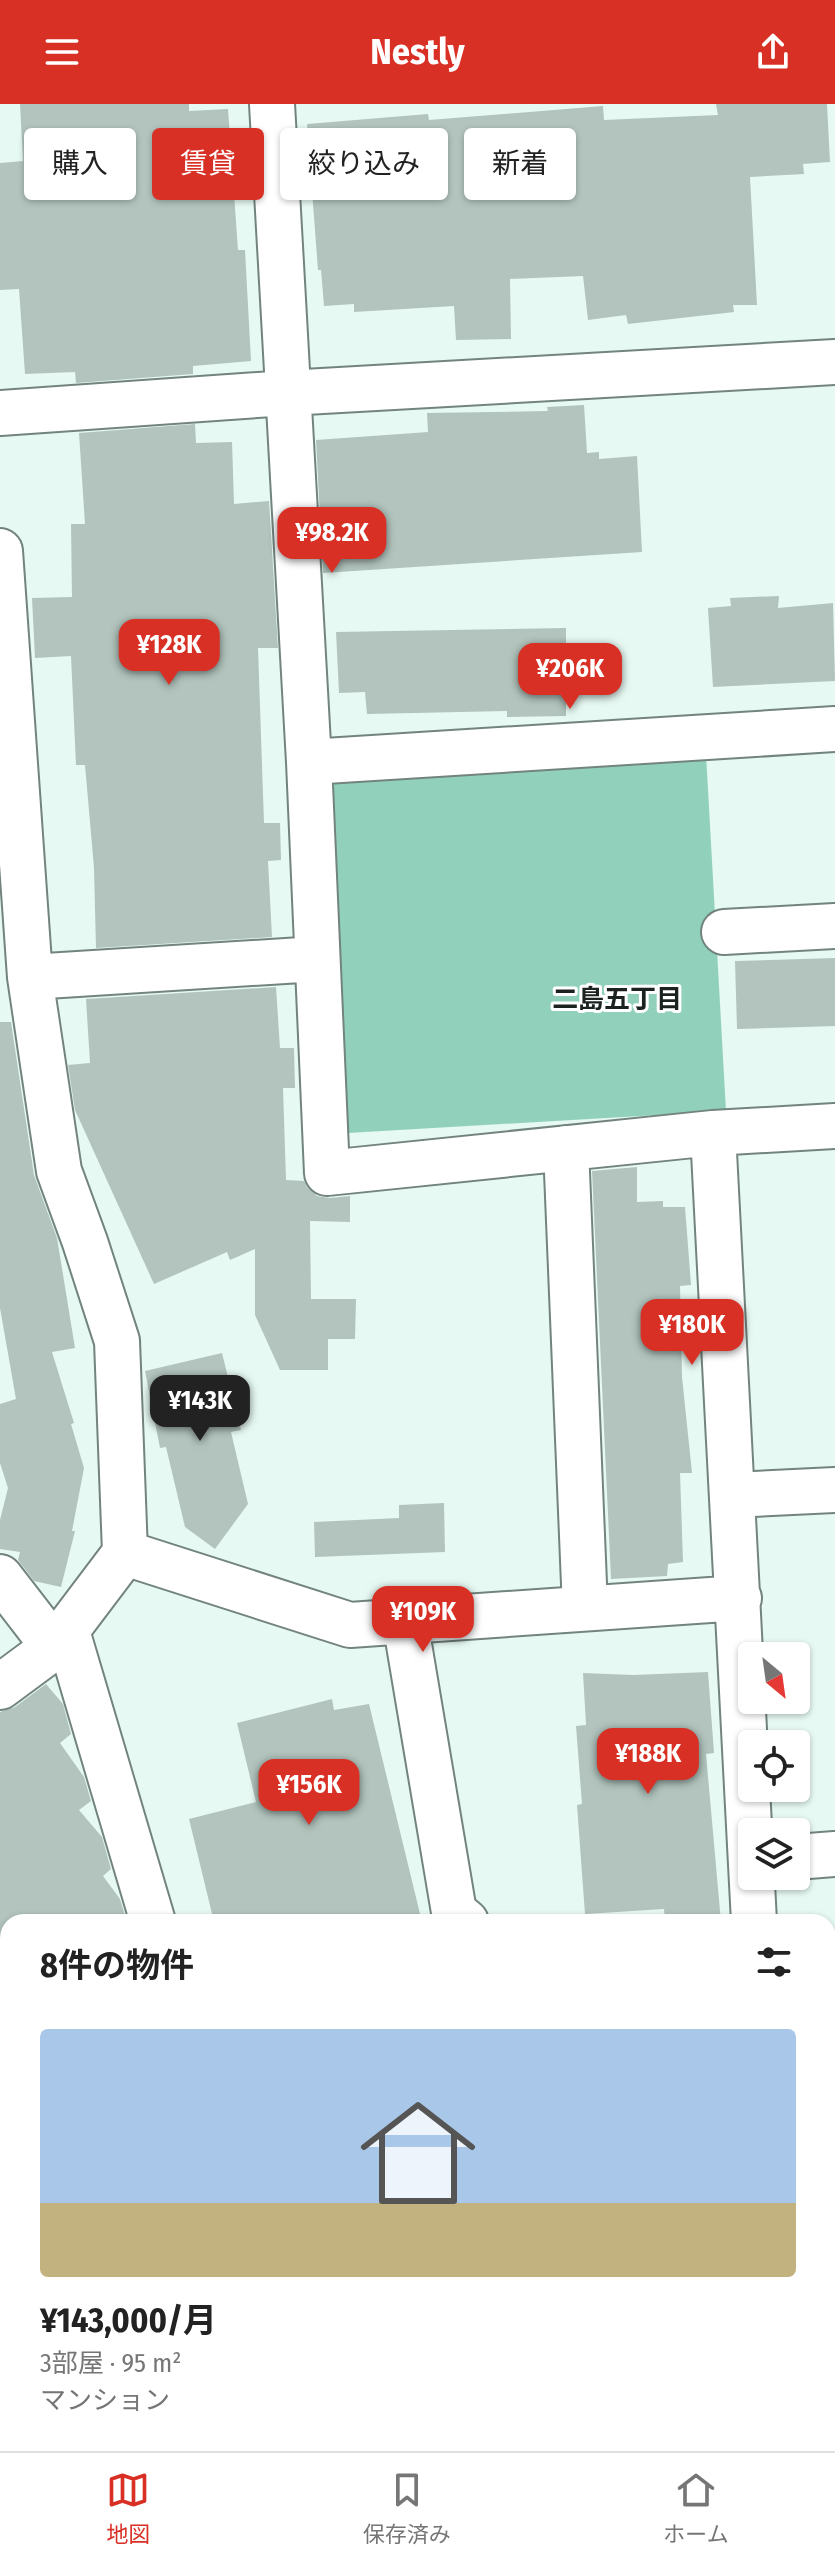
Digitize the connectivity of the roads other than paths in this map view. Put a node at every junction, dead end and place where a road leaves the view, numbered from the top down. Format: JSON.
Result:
{"nodes":[{"id":1,"x":272,"y":104,"type":"edge"},
{"id":2,"x":835,"y":362,"type":"edge"},
{"id":3,"x":287,"y":393,"type":"junction"},
{"id":4,"x":0,"y":413,"type":"edge"},
{"id":5,"x":0,"y":551,"type":"edge"},
{"id":6,"x":835,"y":729,"type":"edge"},
{"id":7,"x":309,"y":762,"type":"junction"},
{"id":8,"x":12,"y":868,"type":"edge"},
{"id":9,"x":835,"y":926,"type":"edge"},
{"id":10,"x":724,"y":932,"type":"dead end"},
{"id":11,"x":317,"y":959,"type":"junction"},
{"id":12,"x":30,"y":977,"type":"junction"},
{"id":13,"x":835,"y":1126,"type":"edge"},
{"id":14,"x":713,"y":1133,"type":"junction"},
{"id":15,"x":566,"y":1148,"type":"junction"},
{"id":16,"x":835,"y":1490,"type":"edge"},
{"id":17,"x":733,"y":1495,"type":"junction"},
{"id":18,"x":125,"y":1553,"type":"junction"},
{"id":19,"x":0,"y":1577,"type":"edge"},
{"id":20,"x":739,"y":1598,"type":"junction"},
{"id":21,"x":585,"y":1608,"type":"junction"},
{"id":22,"x":405,"y":1621,"type":"junction"},
{"id":23,"x":60,"y":1639,"type":"junction"},
{"id":24,"x":0,"y":1687,"type":"edge"},
{"id":25,"x":750,"y":1818,"type":"edge"},
{"id":26,"x":835,"y":1854,"type":"edge"},
{"id":27,"x":810,"y":1856,"type":"edge"},
{"id":28,"x":753,"y":1890,"type":"edge"},
{"id":29,"x":150,"y":1914,"type":"edge"},
{"id":30,"x":456,"y":1914,"type":"edge"},
{"id":31,"x":754,"y":1914,"type":"edge"}],
"edges":[{"from":1,"to":3,"type":"street"},
{"from":2,"to":3,"type":"street"},
{"from":3,"to":4,"type":"street"},
{"from":3,"to":7,"type":"street"},
{"from":5,"to":8,"type":"street"},
{"from":6,"to":7,"type":"street"},
{"from":7,"to":11,"type":"street"},
{"from":8,"to":12,"type":"street"},
{"from":9,"to":10,"type":"street"},
{"from":11,"to":12,"type":"street"},
{"from":11,"to":15,"type":"street"},
{"from":12,"to":18,"type":"street"},
{"from":13,"to":14,"type":"street"},
{"from":14,"to":15,"type":"street"},
{"from":14,"to":17,"type":"street"},
{"from":15,"to":21,"type":"street"},
{"from":16,"to":17,"type":"street"},
{"from":17,"to":20,"type":"street"},
{"from":18,"to":22,"type":"street"},
{"from":18,"to":23,"type":"street"},
{"from":19,"to":23,"type":"street"},
{"from":20,"to":21,"type":"street"},
{"from":20,"to":25,"type":"street"},
{"from":21,"to":22,"type":"street"},
{"from":22,"to":30,"type":"street"},
{"from":23,"to":24,"type":"street"},
{"from":23,"to":29,"type":"street"},
{"from":26,"to":27,"type":"street"},
{"from":28,"to":31,"type":"street"}]}
